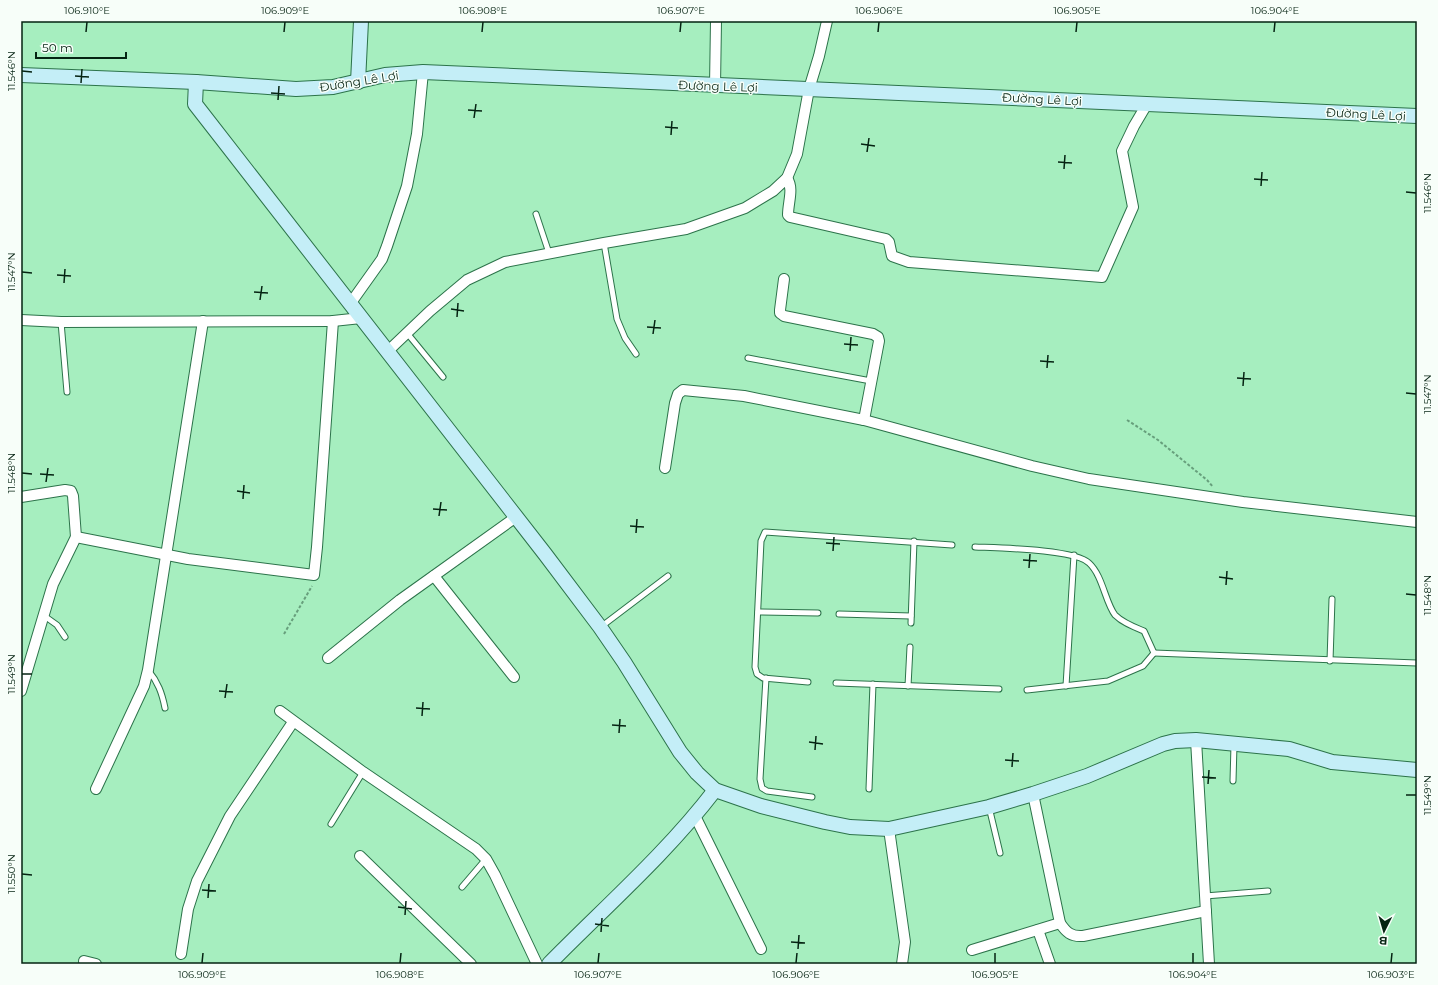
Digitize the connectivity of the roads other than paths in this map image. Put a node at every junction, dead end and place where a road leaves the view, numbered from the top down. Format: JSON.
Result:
{"nodes":[{"id":1,"x":361,"y":21,"type":"edge"},
{"id":2,"x":716,"y":21,"type":"edge"},
{"id":3,"x":827,"y":21,"type":"edge"},
{"id":4,"x":423,"y":72,"type":"junction"},
{"id":5,"x":21,"y":75,"type":"edge"},
{"id":6,"x":196,"y":82,"type":"junction"},
{"id":7,"x":358,"y":82,"type":"junction"},
{"id":8,"x":714,"y":86,"type":"junction"},
{"id":9,"x":809,"y":89,"type":"junction"},
{"id":10,"x":1147,"y":104,"type":"junction"},
{"id":11,"x":1417,"y":116,"type":"edge"},
{"id":12,"x":787,"y":178,"type":"junction"},
{"id":13,"x":536,"y":214,"type":"dead end"},
{"id":14,"x":604,"y":243,"type":"junction"},
{"id":15,"x":549,"y":254,"type":"junction"},
{"id":16,"x":784,"y":279,"type":"dead end"},
{"id":17,"x":350,"y":304,"type":"junction"},
{"id":18,"x":361,"y":318,"type":"junction"},
{"id":19,"x":21,"y":320,"type":"edge"},
{"id":20,"x":203,"y":321,"type":"junction"},
{"id":21,"x":333,"y":321,"type":"junction"},
{"id":22,"x":61,"y":322,"type":"junction"},
{"id":23,"x":406,"y":333,"type":"junction"},
{"id":24,"x":388,"y":351,"type":"junction"},
{"id":25,"x":636,"y":354,"type":"dead end"},
{"id":26,"x":748,"y":358,"type":"dead end"},
{"id":27,"x":442,"y":376,"type":"dead end"},
{"id":28,"x":871,"y":381,"type":"junction"},
{"id":29,"x":67,"y":392,"type":"dead end"},
{"id":30,"x":864,"y":420,"type":"junction"},
{"id":31,"x":665,"y":468,"type":"dead end"},
{"id":32,"x":21,"y":497,"type":"edge"},
{"id":33,"x":516,"y":516,"type":"junction"},
{"id":34,"x":1417,"y":522,"type":"edge"},
{"id":35,"x":76,"y":537,"type":"junction"},
{"id":36,"x":914,"y":542,"type":"junction"},
{"id":37,"x":952,"y":545,"type":"dead end"},
{"id":38,"x":975,"y":547,"type":"dead end"},
{"id":39,"x":166,"y":555,"type":"junction"},
{"id":40,"x":1074,"y":555,"type":"junction"},
{"id":41,"x":434,"y":576,"type":"junction"},
{"id":42,"x":668,"y":576,"type":"dead end"},
{"id":43,"x":1332,"y":599,"type":"dead end"},
{"id":44,"x":758,"y":612,"type":"junction"},
{"id":45,"x":818,"y":613,"type":"dead end"},
{"id":46,"x":839,"y":614,"type":"dead end"},
{"id":47,"x":43,"y":615,"type":"junction"},
{"id":48,"x":911,"y":616,"type":"junction"},
{"id":49,"x":911,"y":623,"type":"dead end"},
{"id":50,"x":600,"y":627,"type":"junction"},
{"id":51,"x":65,"y":637,"type":"dead end"},
{"id":52,"x":910,"y":646,"type":"dead end"},
{"id":53,"x":1154,"y":653,"type":"junction"},
{"id":54,"x":328,"y":658,"type":"dead end"},
{"id":55,"x":1330,"y":661,"type":"junction"},
{"id":56,"x":1417,"y":663,"type":"edge"},
{"id":57,"x":148,"y":670,"type":"junction"},
{"id":58,"x":514,"y":677,"type":"dead end"},
{"id":59,"x":766,"y":678,"type":"junction"},
{"id":60,"x":808,"y":682,"type":"dead end"},
{"id":61,"x":836,"y":683,"type":"dead end"},
{"id":62,"x":872,"y":684,"type":"junction"},
{"id":63,"x":908,"y":686,"type":"junction"},
{"id":64,"x":1066,"y":686,"type":"junction"},
{"id":65,"x":999,"y":689,"type":"dead end"},
{"id":66,"x":1027,"y":690,"type":"dead end"},
{"id":67,"x":21,"y":691,"type":"edge"},
{"id":68,"x":165,"y":708,"type":"dead end"},
{"id":69,"x":280,"y":711,"type":"dead end"},
{"id":70,"x":293,"y":722,"type":"junction"},
{"id":71,"x":1196,"y":740,"type":"junction"},
{"id":72,"x":1234,"y":745,"type":"junction"},
{"id":73,"x":1417,"y":770,"type":"edge"},
{"id":74,"x":363,"y":772,"type":"junction"},
{"id":75,"x":1233,"y":782,"type":"dead end"},
{"id":76,"x":869,"y":789,"type":"dead end"},
{"id":77,"x":96,"y":790,"type":"dead end"},
{"id":78,"x":714,"y":790,"type":"junction"},
{"id":79,"x":1034,"y":794,"type":"junction"},
{"id":80,"x":812,"y":797,"type":"dead end"},
{"id":81,"x":989,"y":807,"type":"junction"},
{"id":82,"x":695,"y":816,"type":"junction"},
{"id":83,"x":331,"y":824,"type":"dead end"},
{"id":84,"x":889,"y":829,"type":"junction"},
{"id":85,"x":1000,"y":853,"type":"dead end"},
{"id":86,"x":360,"y":856,"type":"dead end"},
{"id":87,"x":486,"y":859,"type":"junction"},
{"id":88,"x":462,"y":887,"type":"dead end"},
{"id":89,"x":1268,"y":891,"type":"dead end"},
{"id":90,"x":1205,"y":896,"type":"junction"},
{"id":91,"x":1206,"y":911,"type":"junction"},
{"id":92,"x":1060,"y":923,"type":"junction"},
{"id":93,"x":1038,"y":930,"type":"junction"},
{"id":94,"x":761,"y":950,"type":"dead end"},
{"id":95,"x":972,"y":950,"type":"dead end"},
{"id":96,"x":181,"y":954,"type":"dead end"},
{"id":97,"x":84,"y":961,"type":"dead end"},
{"id":98,"x":96,"y":964,"type":"edge"},
{"id":99,"x":471,"y":964,"type":"edge"},
{"id":100,"x":537,"y":964,"type":"edge"},
{"id":101,"x":549,"y":964,"type":"edge"},
{"id":102,"x":902,"y":964,"type":"edge"},
{"id":103,"x":1050,"y":964,"type":"edge"},
{"id":104,"x":1209,"y":964,"type":"edge"}],
"edges":[{"from":1,"to":7,"type":"street"},
{"from":2,"to":8,"type":"street"},
{"from":3,"to":9,"type":"street"},
{"from":4,"to":7,"type":"street","name":"Đường Lê Lợi"},
{"from":4,"to":8,"type":"street","name":"Đường Lê Lợi"},
{"from":4,"to":17,"type":"street"},
{"from":5,"to":6,"type":"street","name":"Đường Lê Lợi"},
{"from":6,"to":7,"type":"street","name":"Đường Lê Lợi"},
{"from":6,"to":17,"type":"street"},
{"from":8,"to":9,"type":"street","name":"Đường Lê Lợi"},
{"from":9,"to":10,"type":"street","name":"Đường Lê Lợi"},
{"from":9,"to":12,"type":"street"},
{"from":10,"to":11,"type":"street","name":"Đường Lê Lợi"},
{"from":10,"to":12,"type":"street"},
{"from":12,"to":14,"type":"street"},
{"from":13,"to":15,"type":"lane"},
{"from":14,"to":15,"type":"street"},
{"from":14,"to":25,"type":"lane"},
{"from":15,"to":23,"type":"street"},
{"from":16,"to":28,"type":"street"},
{"from":17,"to":18,"type":"street"},
{"from":18,"to":21,"type":"street"},
{"from":18,"to":24,"type":"street"},
{"from":19,"to":22,"type":"street"},
{"from":20,"to":21,"type":"street"},
{"from":20,"to":22,"type":"street"},
{"from":20,"to":39,"type":"street"},
{"from":21,"to":39,"type":"street"},
{"from":22,"to":29,"type":"lane"},
{"from":23,"to":24,"type":"street"},
{"from":23,"to":27,"type":"lane"},
{"from":24,"to":33,"type":"street"},
{"from":26,"to":28,"type":"lane"},
{"from":28,"to":30,"type":"street"},
{"from":30,"to":31,"type":"street"},
{"from":30,"to":34,"type":"street"},
{"from":32,"to":35,"type":"street"},
{"from":33,"to":41,"type":"street"},
{"from":33,"to":50,"type":"street"},
{"from":35,"to":39,"type":"street"},
{"from":35,"to":47,"type":"street"},
{"from":36,"to":37,"type":"lane"},
{"from":36,"to":44,"type":"lane"},
{"from":36,"to":48,"type":"lane"},
{"from":38,"to":40,"type":"lane"},
{"from":39,"to":57,"type":"street"},
{"from":40,"to":53,"type":"lane"},
{"from":40,"to":64,"type":"lane"},
{"from":41,"to":54,"type":"street"},
{"from":41,"to":58,"type":"street"},
{"from":42,"to":50,"type":"lane"},
{"from":43,"to":55,"type":"lane"},
{"from":44,"to":45,"type":"lane"},
{"from":44,"to":59,"type":"lane"},
{"from":46,"to":48,"type":"lane"},
{"from":47,"to":51,"type":"lane"},
{"from":47,"to":67,"type":"street"},
{"from":48,"to":49,"type":"lane"},
{"from":50,"to":78,"type":"street"},
{"from":52,"to":63,"type":"lane"},
{"from":53,"to":55,"type":"lane"},
{"from":53,"to":64,"type":"lane"},
{"from":55,"to":56,"type":"lane"},
{"from":57,"to":68,"type":"lane"},
{"from":57,"to":77,"type":"street"},
{"from":59,"to":60,"type":"lane"},
{"from":59,"to":80,"type":"lane"},
{"from":61,"to":62,"type":"lane"},
{"from":62,"to":63,"type":"lane"},
{"from":62,"to":76,"type":"lane"},
{"from":63,"to":65,"type":"lane"},
{"from":64,"to":66,"type":"lane"},
{"from":69,"to":70,"type":"street"},
{"from":70,"to":74,"type":"street"},
{"from":70,"to":96,"type":"street"},
{"from":71,"to":72,"type":"street"},
{"from":71,"to":79,"type":"street"},
{"from":71,"to":90,"type":"street"},
{"from":72,"to":73,"type":"street"},
{"from":72,"to":75,"type":"lane"},
{"from":74,"to":83,"type":"lane"},
{"from":74,"to":87,"type":"street"},
{"from":78,"to":82,"type":"street"},
{"from":78,"to":84,"type":"street"},
{"from":79,"to":81,"type":"street"},
{"from":79,"to":92,"type":"street"},
{"from":81,"to":84,"type":"street"},
{"from":81,"to":85,"type":"lane"},
{"from":82,"to":94,"type":"street"},
{"from":82,"to":101,"type":"street"},
{"from":84,"to":102,"type":"street"},
{"from":86,"to":99,"type":"street"},
{"from":87,"to":88,"type":"lane"},
{"from":87,"to":100,"type":"street"},
{"from":89,"to":90,"type":"lane"},
{"from":90,"to":91,"type":"street"},
{"from":91,"to":92,"type":"street"},
{"from":91,"to":104,"type":"street"},
{"from":92,"to":93,"type":"street"},
{"from":93,"to":95,"type":"street"},
{"from":93,"to":103,"type":"street"},
{"from":97,"to":98,"type":"street"}]}
